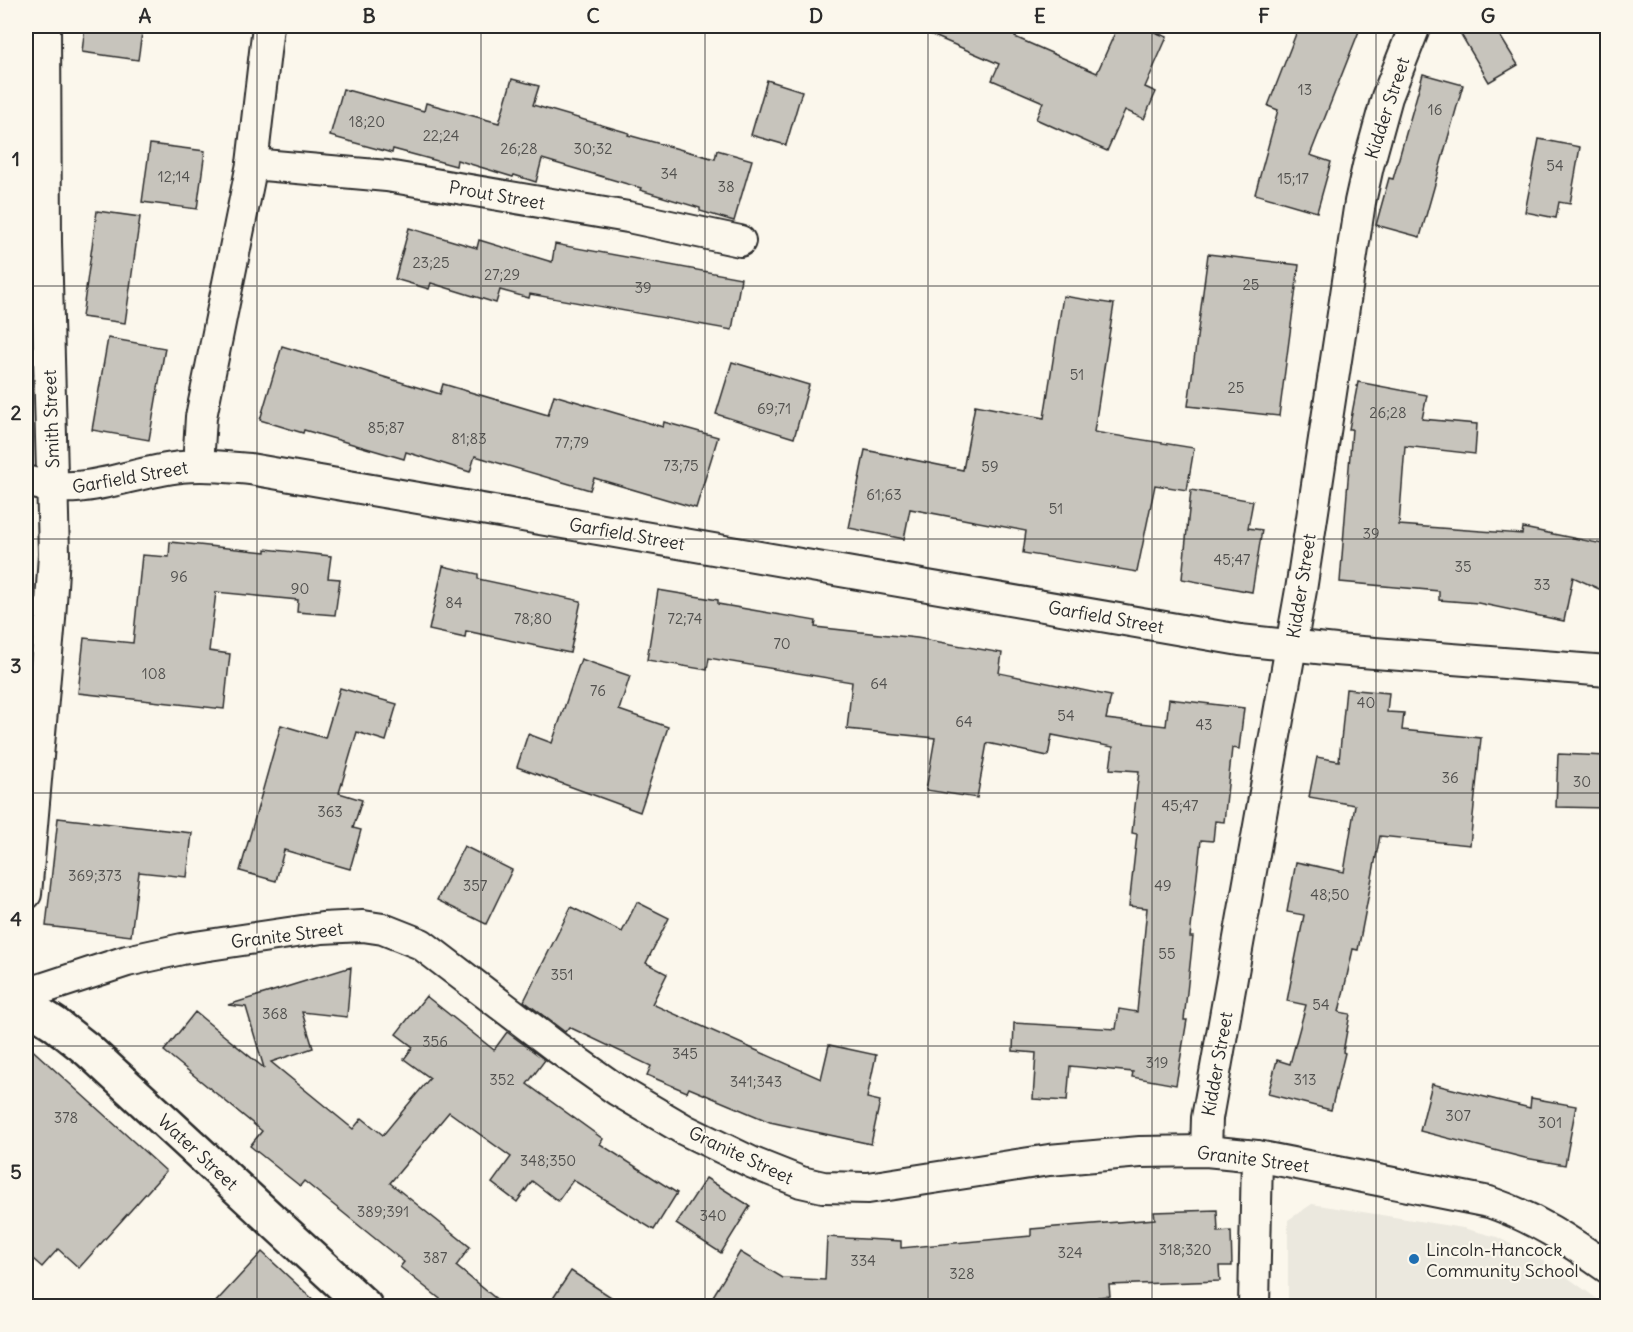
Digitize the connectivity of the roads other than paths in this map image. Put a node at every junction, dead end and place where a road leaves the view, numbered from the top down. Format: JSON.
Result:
{"nodes":[{"id":1,"x":45,"y":26,"type":"edge"},
{"id":2,"x":268,"y":26,"type":"edge"},
{"id":3,"x":1415,"y":26,"type":"edge"},
{"id":4,"x":252,"y":164,"type":"junction"},
{"id":5,"x":740,"y":241,"type":"dead end"},
{"id":6,"x":198,"y":466,"type":"junction"},
{"id":7,"x":39,"y":484,"type":"edge"},
{"id":8,"x":1292,"y":646,"type":"junction"},
{"id":9,"x":1608,"y":671,"type":"edge"},
{"id":10,"x":26,"y":894,"type":"edge"},
{"id":11,"x":26,"y":994,"type":"edge"},
{"id":12,"x":26,"y":1005,"type":"edge"},
{"id":13,"x":1206,"y":1151,"type":"junction"},
{"id":14,"x":1257,"y":1156,"type":"junction"},
{"id":15,"x":1608,"y":1268,"type":"edge"},
{"id":16,"x":365,"y":1306,"type":"edge"},
{"id":17,"x":1254,"y":1306,"type":"edge"}],
"edges":[{"from":1,"to":7,"type":"street","name":"Smith Street"},
{"from":2,"to":4,"type":"street"},
{"from":3,"to":8,"type":"street","name":"Kidder Street"},
{"from":4,"to":5,"type":"street","name":"Prout Street"},
{"from":4,"to":6,"type":"street"},
{"from":6,"to":7,"type":"street","name":"Garfield Street"},
{"from":6,"to":8,"type":"street","name":"Garfield Street"},
{"from":7,"to":10,"type":"street","name":"Garfield Street"},
{"from":8,"to":9,"type":"street","name":"Garfield Street"},
{"from":8,"to":13,"type":"street","name":"Kidder Street"},
{"from":11,"to":13,"type":"street","name":"Granite Street"},
{"from":12,"to":16,"type":"main road","name":"Water Street"},
{"from":13,"to":14,"type":"street","name":"Granite Street"},
{"from":14,"to":15,"type":"street","name":"Granite Street"},
{"from":14,"to":17,"type":"street"}]}
